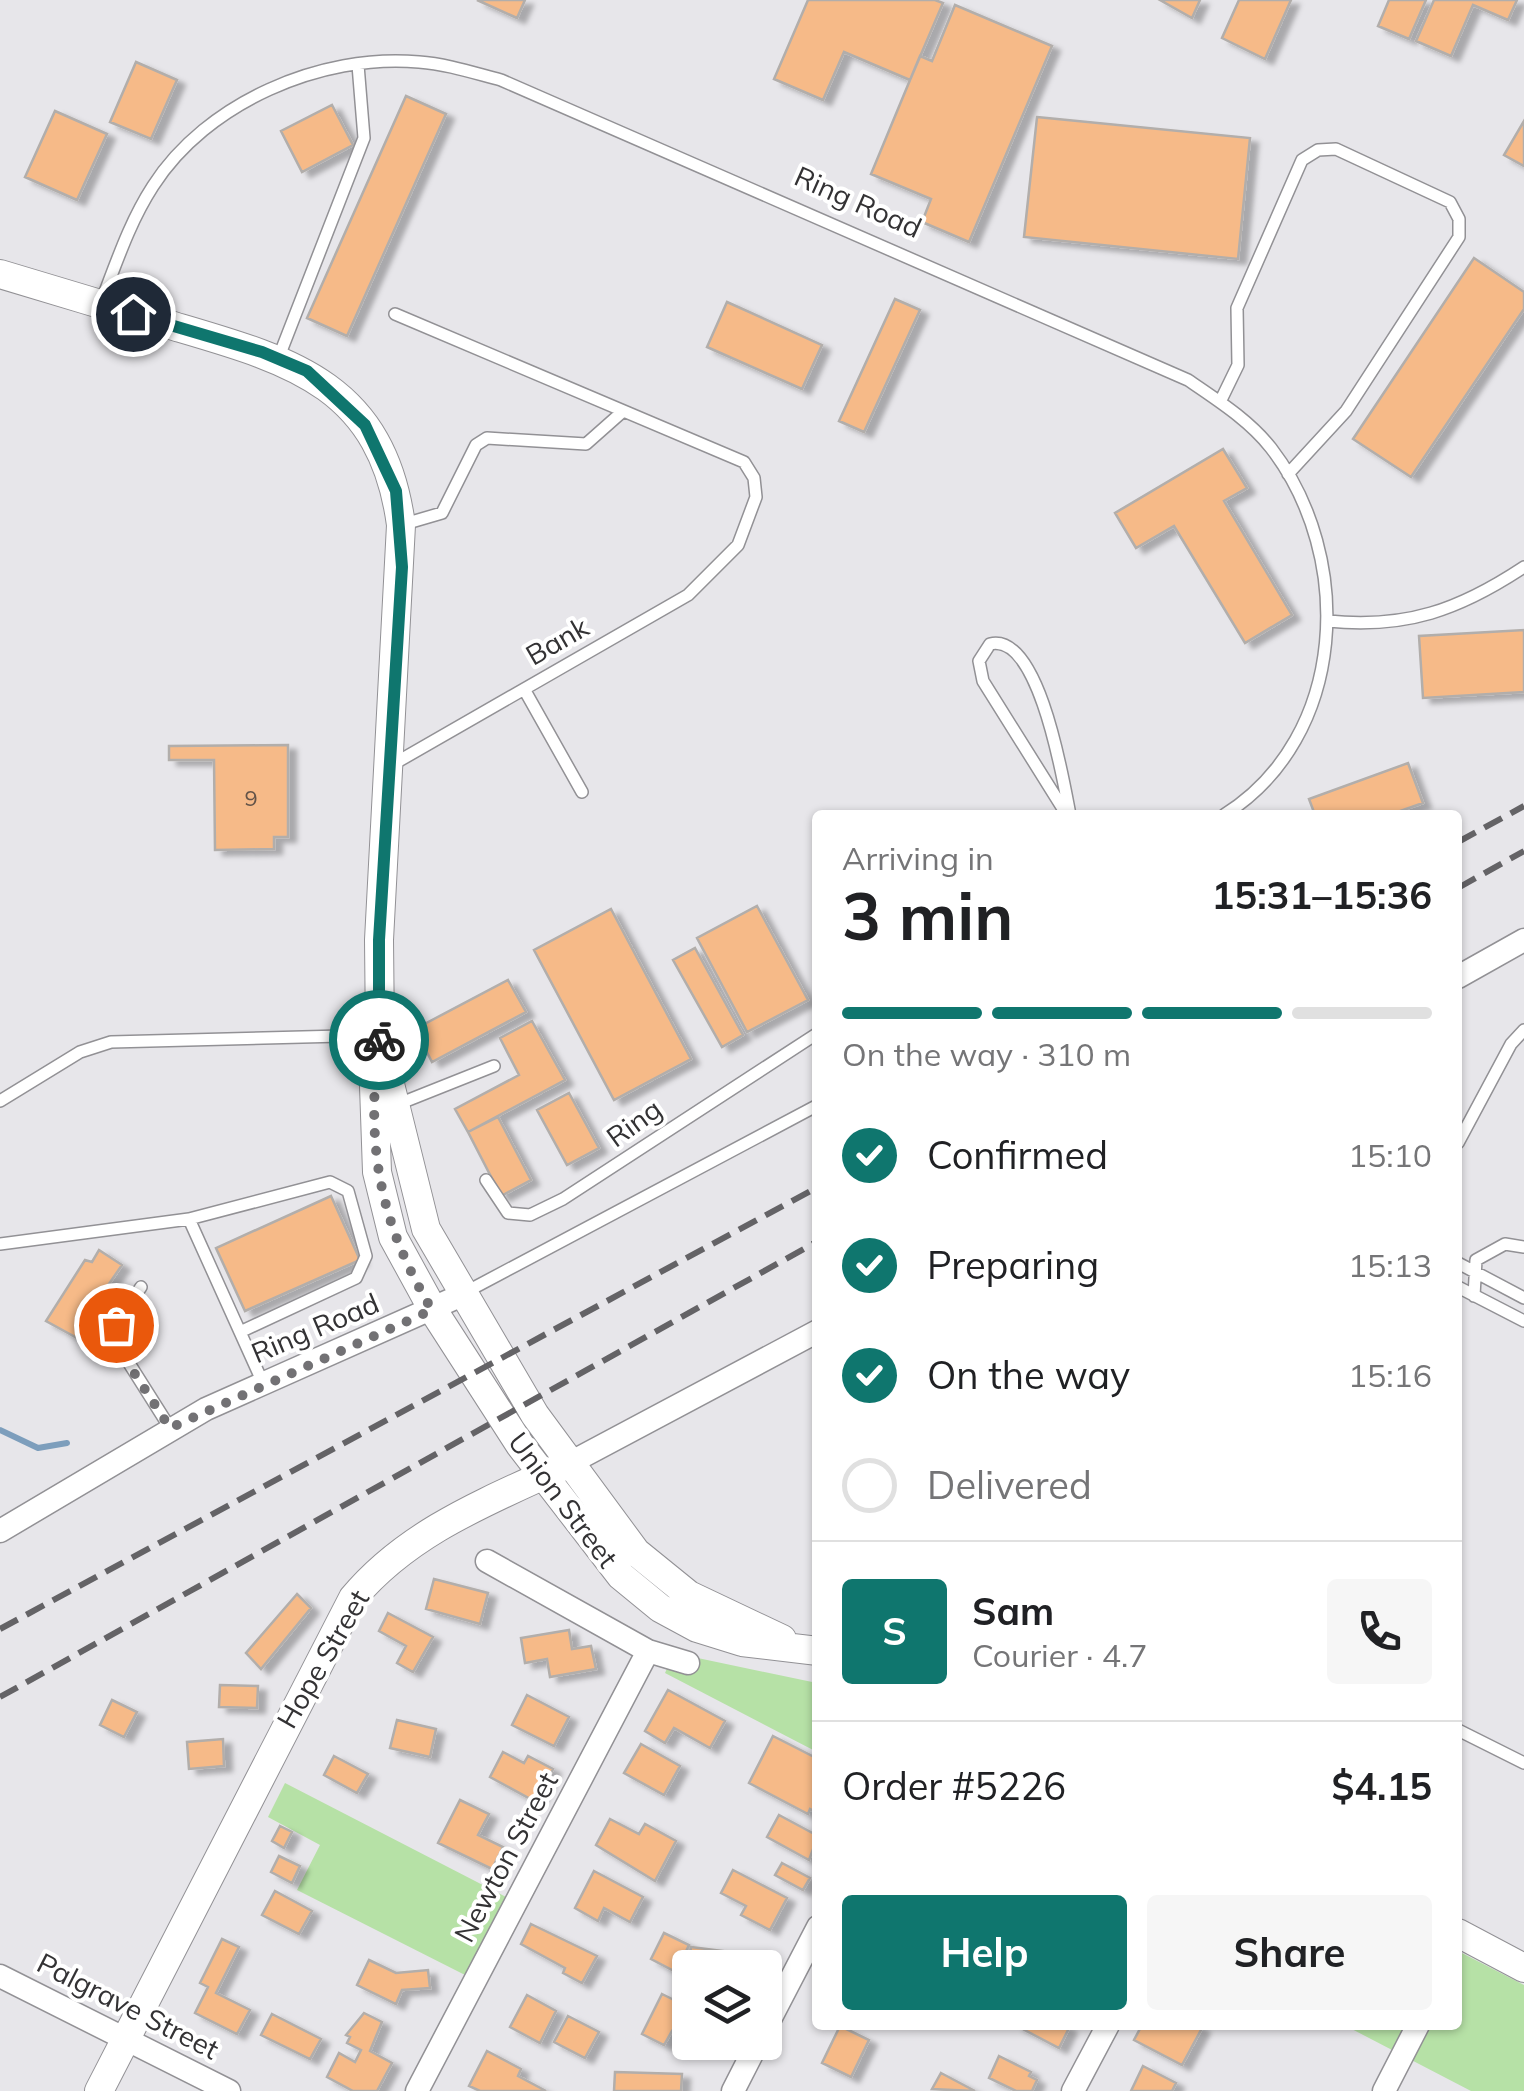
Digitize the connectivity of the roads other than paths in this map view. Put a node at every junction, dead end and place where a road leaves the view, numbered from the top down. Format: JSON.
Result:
{"nodes":[{"id":1,"x":358,"y":65,"type":"junction"},
{"id":2,"x":0,"y":274,"type":"edge"},
{"id":3,"x":100,"y":305,"type":"junction"},
{"id":4,"x":396,"y":314,"type":"dead end"},
{"id":5,"x":278,"y":359,"type":"junction"},
{"id":6,"x":1220,"y":402,"type":"junction"},
{"id":7,"x":621,"y":412,"type":"junction"},
{"id":8,"x":1288,"y":474,"type":"junction"},
{"id":9,"x":401,"y":525,"type":"junction"},
{"id":10,"x":1524,"y":567,"type":"edge"},
{"id":11,"x":1328,"y":621,"type":"junction"},
{"id":12,"x":524,"y":689,"type":"junction"},
{"id":13,"x":390,"y":766,"type":"junction"},
{"id":14,"x":582,"y":792,"type":"dead end"},
{"id":15,"x":1065,"y":810,"type":"edge"},
{"id":16,"x":1067,"y":810,"type":"edge"},
{"id":17,"x":1230,"y":810,"type":"edge"},
{"id":18,"x":1524,"y":940,"type":"edge"},
{"id":19,"x":1462,"y":975,"type":"edge"},
{"id":20,"x":1524,"y":1030,"type":"edge"},
{"id":21,"x":380,"y":1035,"type":"junction"},
{"id":22,"x":812,"y":1038,"type":"edge"},
{"id":23,"x":494,"y":1066,"type":"dead end"},
{"id":24,"x":0,"y":1101,"type":"edge"},
{"id":25,"x":394,"y":1106,"type":"junction"},
{"id":26,"x":812,"y":1107,"type":"edge"},
{"id":27,"x":1462,"y":1135,"type":"edge"},
{"id":28,"x":486,"y":1180,"type":"dead end"},
{"id":29,"x":190,"y":1219,"type":"junction"},
{"id":30,"x":0,"y":1244,"type":"edge"},
{"id":31,"x":1524,"y":1246,"type":"edge"},
{"id":32,"x":1462,"y":1265,"type":"edge"},
{"id":33,"x":1473,"y":1271,"type":"junction"},
{"id":34,"x":141,"y":1287,"type":"dead end"},
{"id":35,"x":1462,"y":1289,"type":"edge"},
{"id":36,"x":462,"y":1294,"type":"junction"},
{"id":37,"x":1474,"y":1296,"type":"junction"},
{"id":38,"x":1524,"y":1298,"type":"edge"},
{"id":39,"x":432,"y":1310,"type":"junction"},
{"id":40,"x":1524,"y":1322,"type":"edge"},
{"id":41,"x":240,"y":1332,"type":"junction"},
{"id":42,"x":812,"y":1334,"type":"edge"},
{"id":43,"x":262,"y":1383,"type":"junction"},
{"id":44,"x":170,"y":1428,"type":"junction"},
{"id":45,"x":570,"y":1463,"type":"junction"},
{"id":46,"x":541,"y":1476,"type":"junction"},
{"id":47,"x":0,"y":1531,"type":"edge"},
{"id":48,"x":487,"y":1561,"type":"dead end"},
{"id":49,"x":807,"y":1649,"type":"edge"},
{"id":50,"x":648,"y":1652,"type":"junction"},
{"id":51,"x":688,"y":1664,"type":"dead end"},
{"id":52,"x":1462,"y":1732,"type":"edge"},
{"id":53,"x":1524,"y":1763,"type":"edge"},
{"id":54,"x":812,"y":1939,"type":"edge"},
{"id":55,"x":1462,"y":1940,"type":"edge"},
{"id":56,"x":1524,"y":1968,"type":"edge"},
{"id":57,"x":0,"y":1976,"type":"edge"},
{"id":58,"x":782,"y":1996,"type":"edge"},
{"id":59,"x":1105,"y":2030,"type":"edge"},
{"id":60,"x":1415,"y":2030,"type":"edge"},
{"id":61,"x":127,"y":2038,"type":"junction"},
{"id":62,"x":749,"y":2060,"type":"edge"},
{"id":63,"x":99,"y":2091,"type":"edge"},
{"id":64,"x":228,"y":2091,"type":"edge"},
{"id":65,"x":417,"y":2091,"type":"edge"},
{"id":66,"x":733,"y":2091,"type":"edge"},
{"id":67,"x":1073,"y":2091,"type":"edge"},
{"id":68,"x":1384,"y":2091,"type":"edge"}],
"edges":[{"from":1,"to":3,"type":"lane","name":"Ring Road"},
{"from":1,"to":5,"type":"lane"},
{"from":1,"to":6,"type":"lane","name":"Ring Road"},
{"from":2,"to":3,"type":"street"},
{"from":3,"to":5,"type":"street"},
{"from":4,"to":7,"type":"lane"},
{"from":5,"to":9,"type":"street"},
{"from":6,"to":8,"type":"lane","name":"Ring Road"},
{"from":6,"to":8,"type":"lane"},
{"from":7,"to":9,"type":"lane"},
{"from":7,"to":12,"type":"lane","name":"Bank"},
{"from":8,"to":11,"type":"lane","name":"Ring Road"},
{"from":9,"to":13,"type":"street"},
{"from":10,"to":11,"type":"lane"},
{"from":11,"to":17,"type":"lane","name":"Ring Road"},
{"from":12,"to":13,"type":"lane","name":"Bank"},
{"from":12,"to":14,"type":"lane"},
{"from":13,"to":21,"type":"street"},
{"from":15,"to":16,"type":"lane"},
{"from":18,"to":19,"type":"street"},
{"from":20,"to":27,"type":"lane"},
{"from":21,"to":24,"type":"lane"},
{"from":21,"to":25,"type":"street","name":"Union Street"},
{"from":21,"to":39,"type":"street","name":"Union Street"},
{"from":22,"to":28,"type":"lane","name":"Ring"},
{"from":23,"to":25,"type":"lane"},
{"from":25,"to":36,"type":"street","name":"Union Street"},
{"from":26,"to":36,"type":"lane","name":"Ring Road"},
{"from":29,"to":30,"type":"lane"},
{"from":29,"to":41,"type":"lane"},
{"from":29,"to":41,"type":"lane"},
{"from":31,"to":33,"type":"lane"},
{"from":32,"to":33,"type":"lane"},
{"from":33,"to":37,"type":"lane"},
{"from":33,"to":38,"type":"lane"},
{"from":34,"to":44,"type":"lane"},
{"from":35,"to":37,"type":"lane"},
{"from":36,"to":39,"type":"street","name":"Ring Road"},
{"from":36,"to":45,"type":"street","name":"Union Street"},
{"from":37,"to":40,"type":"lane"},
{"from":39,"to":43,"type":"street","name":"Ring Road"},
{"from":39,"to":46,"type":"street","name":"Union Street"},
{"from":41,"to":43,"type":"lane"},
{"from":42,"to":45,"type":"street","name":"Hope Street"},
{"from":43,"to":44,"type":"street","name":"Ring Road"},
{"from":44,"to":47,"type":"street","name":"Ring Road"},
{"from":45,"to":46,"type":"street","name":"Hope Street"},
{"from":45,"to":49,"type":"street","name":"Union Street"},
{"from":46,"to":49,"type":"street","name":"Union Street"},
{"from":46,"to":61,"type":"street","name":"Hope Street"},
{"from":48,"to":50,"type":"street"},
{"from":50,"to":51,"type":"street"},
{"from":50,"to":65,"type":"street","name":"Newton Street"},
{"from":52,"to":53,"type":"lane"},
{"from":54,"to":58,"type":"street"},
{"from":55,"to":56,"type":"street"},
{"from":57,"to":61,"type":"street","name":"Palgrave Street"},
{"from":59,"to":67,"type":"street"},
{"from":60,"to":68,"type":"street"},
{"from":61,"to":63,"type":"street","name":"Hope Street"},
{"from":61,"to":64,"type":"street","name":"Palgrave Street"},
{"from":62,"to":66,"type":"street"}]}
